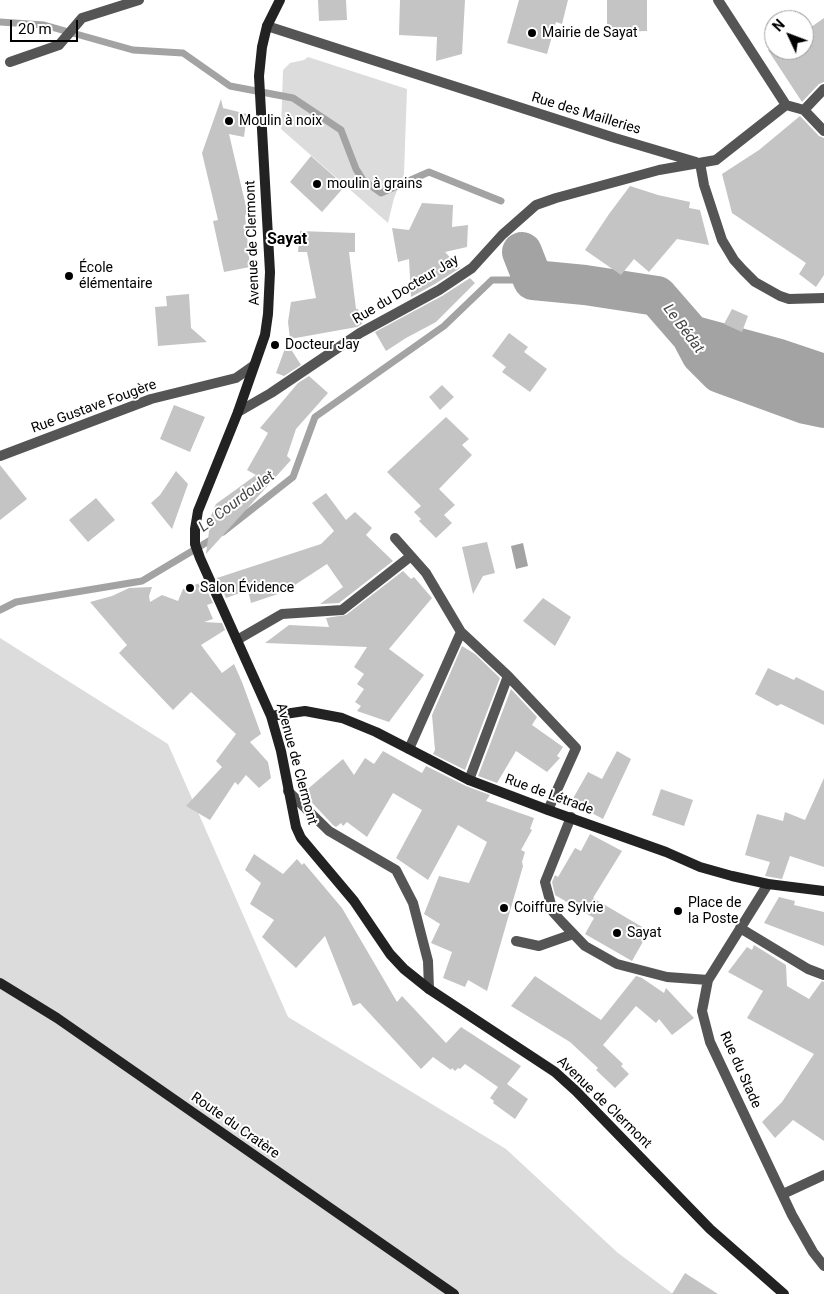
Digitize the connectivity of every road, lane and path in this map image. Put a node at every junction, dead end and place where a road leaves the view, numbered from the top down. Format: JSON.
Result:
{"nodes":[{"id":1,"x":139,"y":0,"type":"edge"},
{"id":2,"x":280,"y":0,"type":"edge"},
{"id":3,"x":718,"y":0,"type":"edge"},
{"id":4,"x":267,"y":26,"type":"junction"},
{"id":5,"x":10,"y":62,"type":"dead end"},
{"id":6,"x":824,"y":89,"type":"edge"},
{"id":7,"x":786,"y":105,"type":"junction"},
{"id":8,"x":804,"y":110,"type":"junction"},
{"id":9,"x":824,"y":131,"type":"edge"},
{"id":10,"x":700,"y":164,"type":"junction"},
{"id":11,"x":824,"y":298,"type":"edge"},
{"id":12,"x":253,"y":366,"type":"junction"},
{"id":13,"x":238,"y":412,"type":"junction"},
{"id":14,"x":0,"y":456,"type":"edge"},
{"id":15,"x":395,"y":538,"type":"dead end"},
{"id":16,"x":411,"y":556,"type":"junction"},
{"id":17,"x":461,"y":632,"type":"junction"},
{"id":18,"x":238,"y":640,"type":"junction"},
{"id":19,"x":508,"y":676,"type":"junction"},
{"id":20,"x":271,"y":716,"type":"junction"},
{"id":21,"x":409,"y":750,"type":"junction"},
{"id":22,"x":470,"y":780,"type":"junction"},
{"id":23,"x":288,"y":791,"type":"junction"},
{"id":24,"x":548,"y":810,"type":"junction"},
{"id":25,"x":571,"y":818,"type":"junction"},
{"id":26,"x":768,"y":884,"type":"junction"},
{"id":27,"x":824,"y":891,"type":"edge"},
{"id":28,"x":740,"y":928,"type":"junction"},
{"id":29,"x":573,"y":934,"type":"junction"},
{"id":30,"x":516,"y":941,"type":"dead end"},
{"id":31,"x":824,"y":975,"type":"edge"},
{"id":32,"x":708,"y":980,"type":"junction"},
{"id":33,"x":0,"y":983,"type":"edge"},
{"id":34,"x":429,"y":989,"type":"junction"},
{"id":35,"x":824,"y":1175,"type":"edge"},
{"id":36,"x":782,"y":1194,"type":"junction"},
{"id":37,"x":824,"y":1266,"type":"edge"},
{"id":38,"x":454,"y":1294,"type":"edge"},
{"id":39,"x":784,"y":1294,"type":"edge"}],
"edges":[{"from":1,"to":5,"type":"street"},
{"from":2,"to":4,"type":"street","name":"Avenue de Clermont"},
{"from":3,"to":7,"type":"street"},
{"from":4,"to":10,"type":"street","name":"Rue des Mailleries"},
{"from":4,"to":12,"type":"street","name":"Avenue de Clermont"},
{"from":6,"to":8,"type":"street"},
{"from":7,"to":8,"type":"street"},
{"from":7,"to":10,"type":"street","name":"Rue du Docteur Jay"},
{"from":8,"to":9,"type":"street"},
{"from":10,"to":11,"type":"street"},
{"from":10,"to":13,"type":"street","name":"Rue du Docteur Jay"},
{"from":12,"to":13,"type":"street","name":"Avenue de Clermont"},
{"from":12,"to":14,"type":"street","name":"Rue Gustave Fougère"},
{"from":13,"to":18,"type":"street","name":"Avenue de Clermont"},
{"from":15,"to":16,"type":"street"},
{"from":16,"to":17,"type":"street"},
{"from":16,"to":18,"type":"street"},
{"from":17,"to":19,"type":"street"},
{"from":17,"to":21,"type":"street"},
{"from":18,"to":20,"type":"street","name":"Avenue de Clermont"},
{"from":19,"to":22,"type":"street"},
{"from":19,"to":24,"type":"street"},
{"from":20,"to":21,"type":"street","name":"Rue de Létrade"},
{"from":20,"to":23,"type":"street","name":"Avenue de Clermont"},
{"from":21,"to":22,"type":"street","name":"Rue de Létrade"},
{"from":22,"to":24,"type":"street","name":"Rue de Létrade"},
{"from":23,"to":34,"type":"street","name":"Avenue de Clermont"},
{"from":23,"to":34,"type":"street"},
{"from":24,"to":25,"type":"street","name":"Rue de Létrade"},
{"from":25,"to":26,"type":"street","name":"Rue de Létrade"},
{"from":25,"to":29,"type":"street"},
{"from":26,"to":27,"type":"street","name":"Rue de Létrade"},
{"from":26,"to":28,"type":"street","name":"Rue du Stade"},
{"from":28,"to":31,"type":"street"},
{"from":28,"to":32,"type":"street","name":"Rue du Stade"},
{"from":29,"to":30,"type":"street"},
{"from":29,"to":32,"type":"street"},
{"from":32,"to":36,"type":"street","name":"Rue du Stade"},
{"from":33,"to":38,"type":"street","name":"Route du Cratère"},
{"from":34,"to":39,"type":"street","name":"Avenue de Clermont"},
{"from":35,"to":36,"type":"street"},
{"from":36,"to":37,"type":"street","name":"Rue du Stade"}]}
